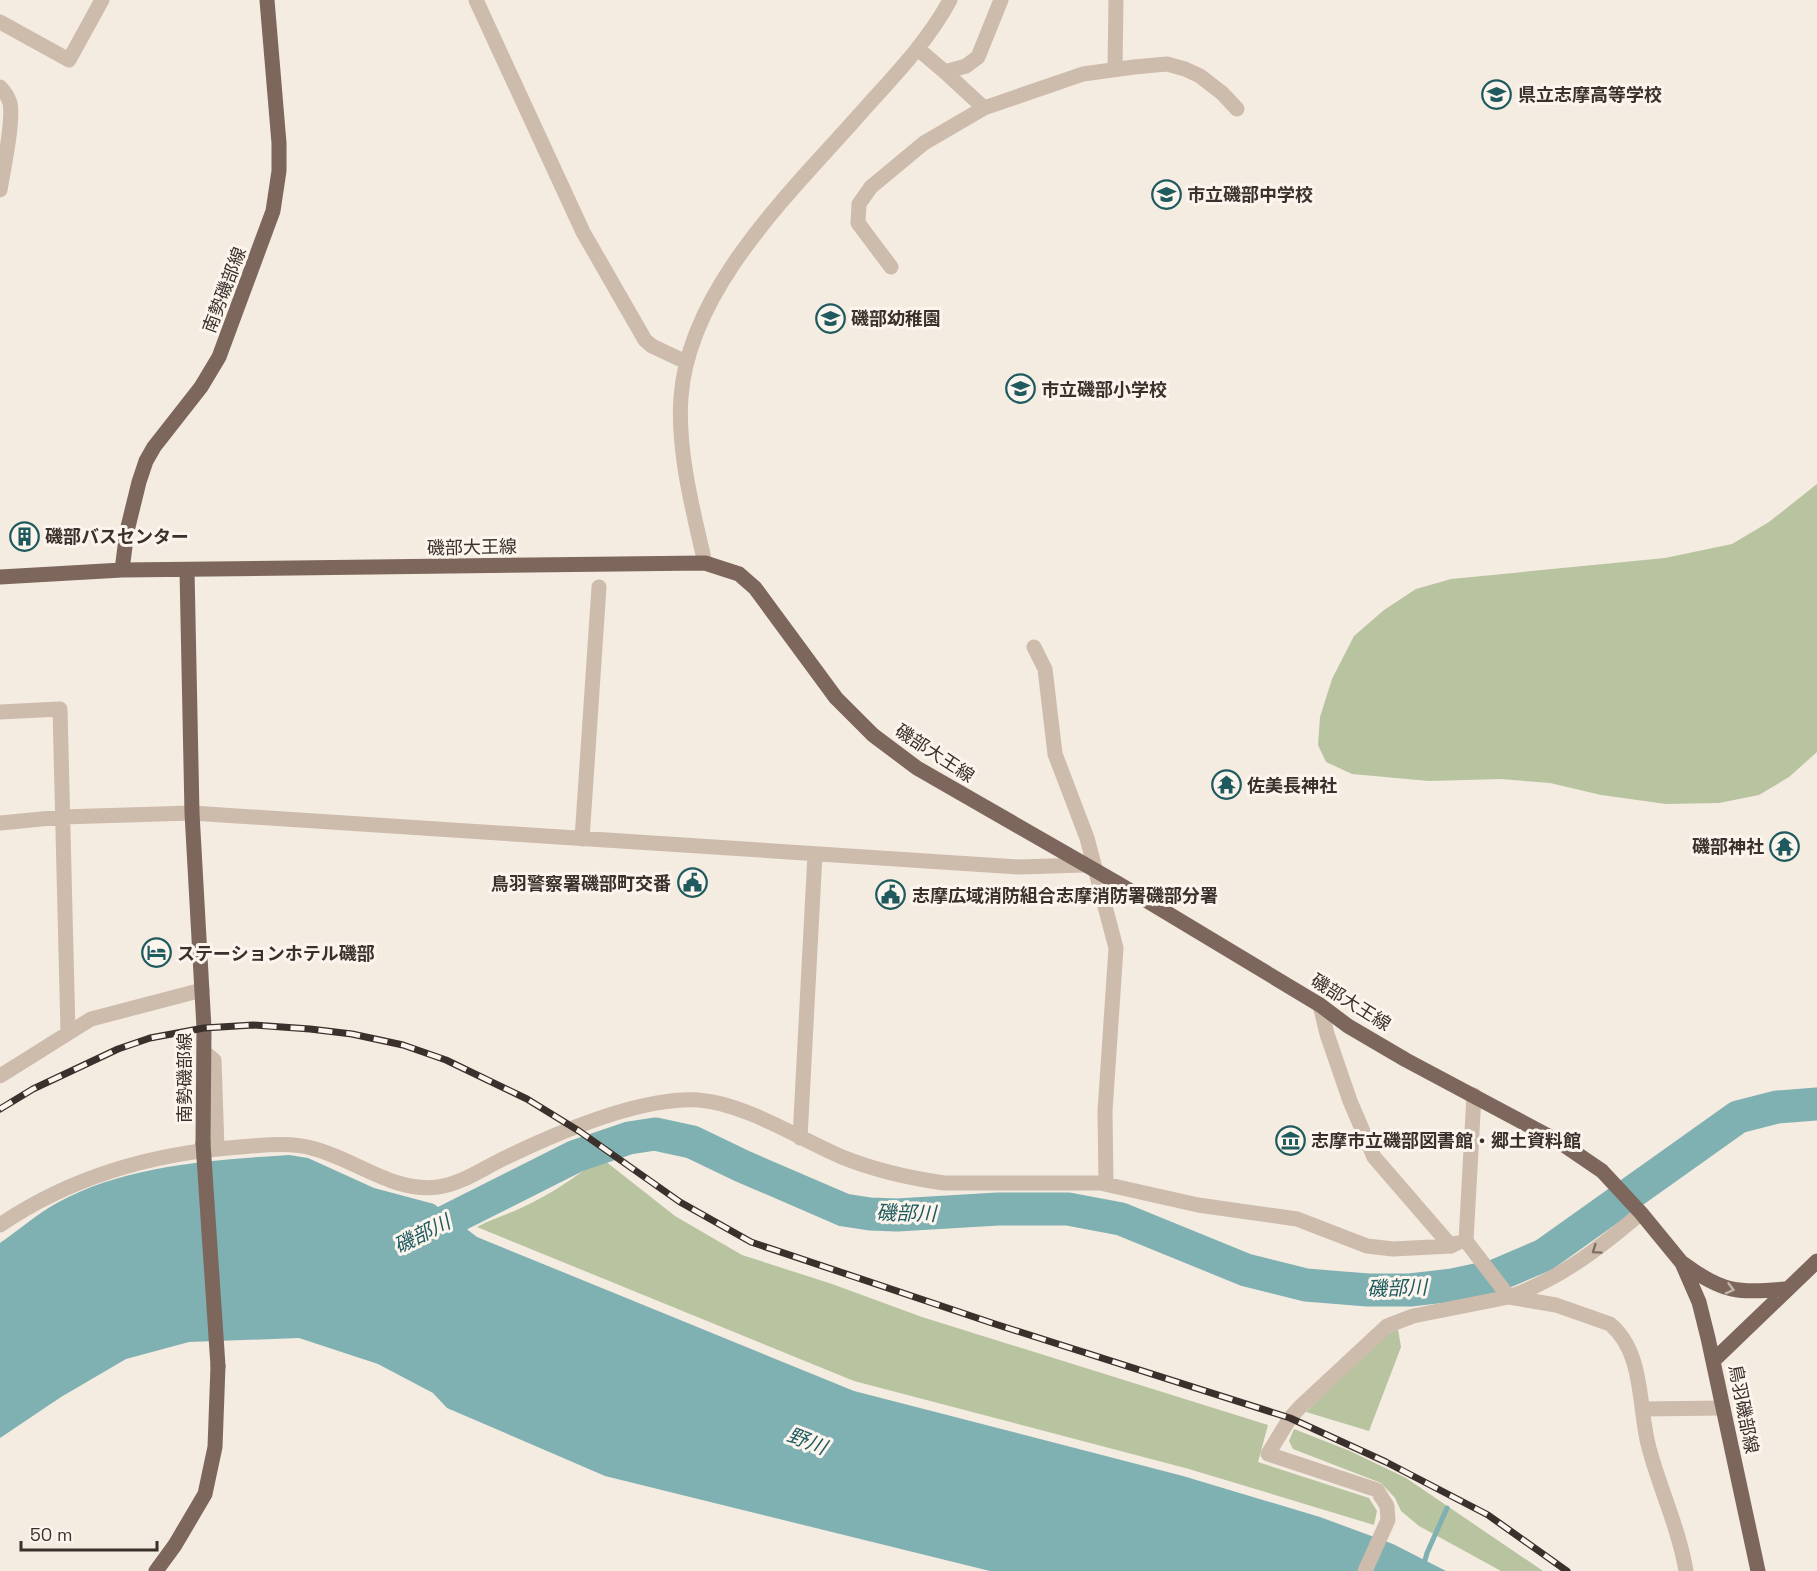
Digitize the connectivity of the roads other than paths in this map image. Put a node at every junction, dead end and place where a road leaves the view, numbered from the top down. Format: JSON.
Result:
{"nodes":[{"id":1,"x":102,"y":0,"type":"edge"},
{"id":2,"x":267,"y":0,"type":"edge"},
{"id":3,"x":476,"y":0,"type":"edge"},
{"id":4,"x":950,"y":0,"type":"edge"},
{"id":5,"x":1001,"y":0,"type":"edge"},
{"id":6,"x":1116,"y":0,"type":"edge"},
{"id":7,"x":0,"y":21,"type":"edge"},
{"id":8,"x":918,"y":49,"type":"junction"},
{"id":9,"x":1115,"y":69,"type":"junction"},
{"id":10,"x":945,"y":72,"type":"junction"},
{"id":11,"x":0,"y":87,"type":"edge"},
{"id":12,"x":984,"y":108,"type":"junction"},
{"id":13,"x":1237,"y":109,"type":"dead end"},
{"id":14,"x":0,"y":190,"type":"edge"},
{"id":15,"x":891,"y":267,"type":"dead end"},
{"id":16,"x":686,"y":362,"type":"junction"},
{"id":17,"x":705,"y":563,"type":"junction"},
{"id":18,"x":122,"y":570,"type":"junction"},
{"id":19,"x":187,"y":570,"type":"junction"},
{"id":20,"x":0,"y":577,"type":"edge"},
{"id":21,"x":599,"y":587,"type":"dead end"},
{"id":22,"x":1034,"y":647,"type":"dead end"},
{"id":23,"x":0,"y":712,"type":"edge"},
{"id":24,"x":192,"y":813,"type":"junction"},
{"id":25,"x":62,"y":817,"type":"junction"},
{"id":26,"x":0,"y":823,"type":"edge"},
{"id":27,"x":582,"y":839,"type":"junction"},
{"id":28,"x":815,"y":854,"type":"junction"},
{"id":29,"x":1090,"y":868,"type":"junction"},
{"id":30,"x":202,"y":990,"type":"junction"},
{"id":31,"x":1320,"y":1005,"type":"junction"},
{"id":32,"x":68,"y":1033,"type":"junction"},
{"id":33,"x":0,"y":1076,"type":"edge"},
{"id":34,"x":1474,"y":1095,"type":"junction"},
{"id":35,"x":800,"y":1138,"type":"junction"},
{"id":36,"x":210,"y":1146,"type":"junction"},
{"id":37,"x":1106,"y":1183,"type":"junction"},
{"id":38,"x":1641,"y":1213,"type":"junction"},
{"id":39,"x":0,"y":1225,"type":"edge"},
{"id":40,"x":1459,"y":1243,"type":"junction"},
{"id":41,"x":1817,"y":1261,"type":"edge"},
{"id":42,"x":1683,"y":1263,"type":"junction"},
{"id":43,"x":1785,"y":1289,"type":"junction"},
{"id":44,"x":1509,"y":1297,"type":"junction"},
{"id":45,"x":1714,"y":1360,"type":"junction"},
{"id":46,"x":1723,"y":1408,"type":"junction"},
{"id":47,"x":1642,"y":1409,"type":"junction"},
{"id":48,"x":156,"y":1571,"type":"edge"},
{"id":49,"x":1365,"y":1571,"type":"edge"},
{"id":50,"x":1686,"y":1571,"type":"edge"},
{"id":51,"x":1758,"y":1571,"type":"edge"}],
"edges":[{"from":1,"to":7,"type":"street"},
{"from":2,"to":18,"type":"main road","name":"南勢磯部線"},
{"from":3,"to":16,"type":"street"},
{"from":4,"to":8,"type":"street"},
{"from":5,"to":10,"type":"street"},
{"from":6,"to":9,"type":"street"},
{"from":8,"to":10,"type":"street"},
{"from":8,"to":16,"type":"street"},
{"from":9,"to":12,"type":"street"},
{"from":9,"to":13,"type":"street"},
{"from":10,"to":12,"type":"street"},
{"from":11,"to":14,"type":"street"},
{"from":12,"to":15,"type":"street"},
{"from":16,"to":17,"type":"street"},
{"from":17,"to":19,"type":"main road","name":"磯部大王線"},
{"from":17,"to":29,"type":"main road","name":"磯部大王線"},
{"from":18,"to":19,"type":"main road","name":"磯部大王線"},
{"from":18,"to":20,"type":"main road","name":"磯部大王線"},
{"from":19,"to":24,"type":"main road","name":"南勢磯部線"},
{"from":21,"to":27,"type":"street"},
{"from":22,"to":29,"type":"street"},
{"from":23,"to":25,"type":"street"},
{"from":24,"to":25,"type":"street"},
{"from":24,"to":27,"type":"street"},
{"from":24,"to":30,"type":"main road","name":"南勢磯部線"},
{"from":25,"to":26,"type":"street"},
{"from":25,"to":32,"type":"street"},
{"from":27,"to":28,"type":"street"},
{"from":28,"to":29,"type":"street"},
{"from":28,"to":35,"type":"street"},
{"from":29,"to":31,"type":"main road","name":"磯部大王線"},
{"from":29,"to":37,"type":"street"},
{"from":30,"to":32,"type":"street"},
{"from":30,"to":36,"type":"main road","name":"南勢磯部線"},
{"from":31,"to":34,"type":"main road","name":"磯部大王線"},
{"from":31,"to":40,"type":"street"},
{"from":32,"to":33,"type":"street"},
{"from":34,"to":38,"type":"main road","name":"磯部大王線"},
{"from":34,"to":40,"type":"street"},
{"from":35,"to":36,"type":"street"},
{"from":35,"to":37,"type":"street"},
{"from":36,"to":39,"type":"street"},
{"from":36,"to":48,"type":"main road","name":"南勢磯部線","bridge":true},
{"from":37,"to":40,"type":"street"},
{"from":38,"to":42,"type":"main road","name":"磯部大王線"},
{"from":38,"to":44,"type":"street","one_way":true},
{"from":40,"to":44,"type":"street"},
{"from":41,"to":43,"type":"main road","name":"鳥羽磯部線"},
{"from":42,"to":43,"type":"main road","one_way":true},
{"from":42,"to":45,"type":"main road","name":"磯部大王線"},
{"from":43,"to":45,"type":"main road","name":"鳥羽磯部線"},
{"from":44,"to":47,"type":"street"},
{"from":44,"to":49,"type":"street"},
{"from":45,"to":46,"type":"main road","name":"鳥羽磯部線"},
{"from":46,"to":47,"type":"street"},
{"from":46,"to":51,"type":"main road","name":"鳥羽磯部線"},
{"from":47,"to":50,"type":"street"}]}
